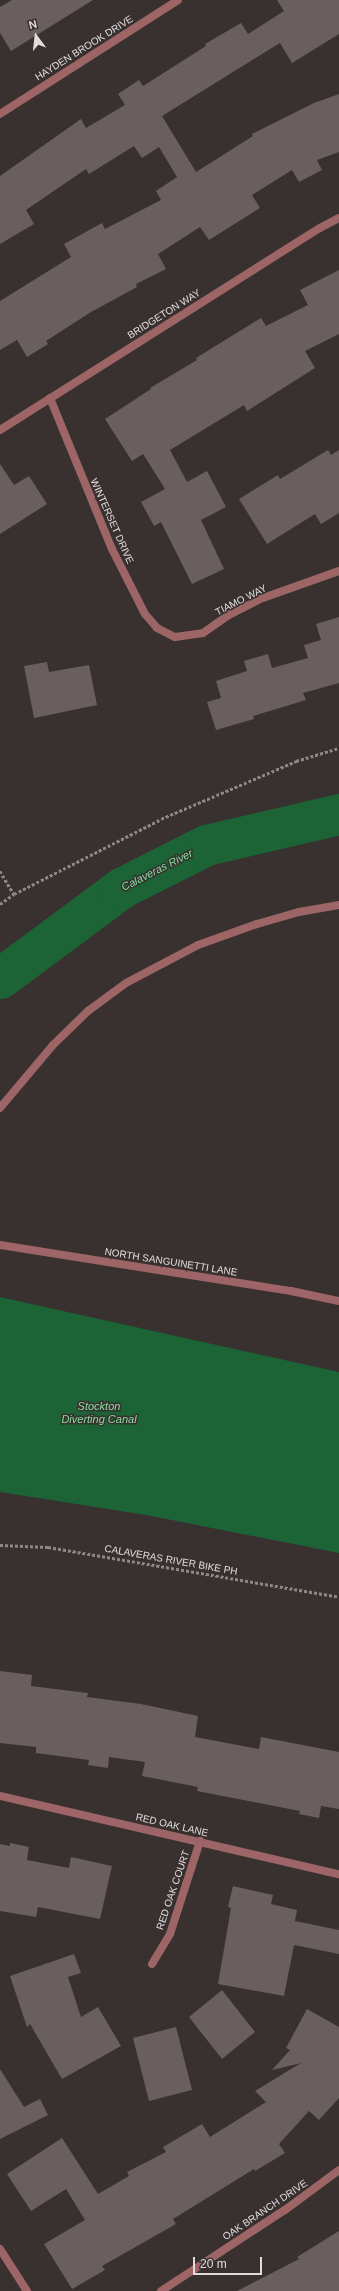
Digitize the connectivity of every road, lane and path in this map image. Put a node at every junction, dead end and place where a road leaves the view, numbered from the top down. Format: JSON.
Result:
{"nodes":[{"id":1,"x":178,"y":0,"type":"edge"},
{"id":2,"x":0,"y":114,"type":"edge"},
{"id":3,"x":339,"y":218,"type":"edge"},
{"id":4,"x":50,"y":398,"type":"junction"},
{"id":5,"x":0,"y":430,"type":"edge"},
{"id":6,"x":339,"y":571,"type":"edge"},
{"id":7,"x":175,"y":636,"type":"joint"},
{"id":8,"x":339,"y":748,"type":"edge"},
{"id":9,"x":0,"y":871,"type":"edge"},
{"id":10,"x":14,"y":894,"type":"junction"},
{"id":11,"x":0,"y":904,"type":"edge"},
{"id":12,"x":339,"y":905,"type":"edge"},
{"id":13,"x":0,"y":1108,"type":"edge"},
{"id":14,"x":0,"y":1245,"type":"edge"},
{"id":15,"x":339,"y":1301,"type":"edge"},
{"id":16,"x":0,"y":1545,"type":"edge"},
{"id":17,"x":339,"y":1598,"type":"edge"},
{"id":18,"x":0,"y":1796,"type":"edge"},
{"id":19,"x":200,"y":1841,"type":"junction"},
{"id":20,"x":339,"y":1874,"type":"edge"},
{"id":21,"x":152,"y":1964,"type":"dead end"},
{"id":22,"x":339,"y":2170,"type":"edge"},
{"id":23,"x":0,"y":2249,"type":"edge"},
{"id":24,"x":26,"y":2291,"type":"edge"},
{"id":25,"x":161,"y":2291,"type":"edge"}],
"edges":[{"from":1,"to":2,"type":"street","name":"HAYDEN BROOK DRIVE"},
{"from":3,"to":4,"type":"street","name":"BRIDGETON WAY"},
{"from":4,"to":5,"type":"street","name":"BRIDGETON WAY"},
{"from":4,"to":7,"type":"street","name":"WINTERSET DRIVE"},
{"from":6,"to":7,"type":"street","name":"TIAMO WAY"},
{"from":8,"to":10,"type":"path"},
{"from":9,"to":10,"type":"path"},
{"from":10,"to":11,"type":"path"},
{"from":12,"to":13,"type":"street"},
{"from":14,"to":15,"type":"street","name":"NORTH SANGUINETTI LANE"},
{"from":16,"to":17,"type":"path","name":"CALAVERAS RIVER BIKE PH"},
{"from":18,"to":19,"type":"street","name":"RED OAK LANE"},
{"from":19,"to":20,"type":"street","name":"RED OAK LANE"},
{"from":19,"to":21,"type":"street","name":"RED OAK COURT"},
{"from":22,"to":25,"type":"street","name":"OAK BRANCH DRIVE"},
{"from":23,"to":24,"type":"street"}]}
